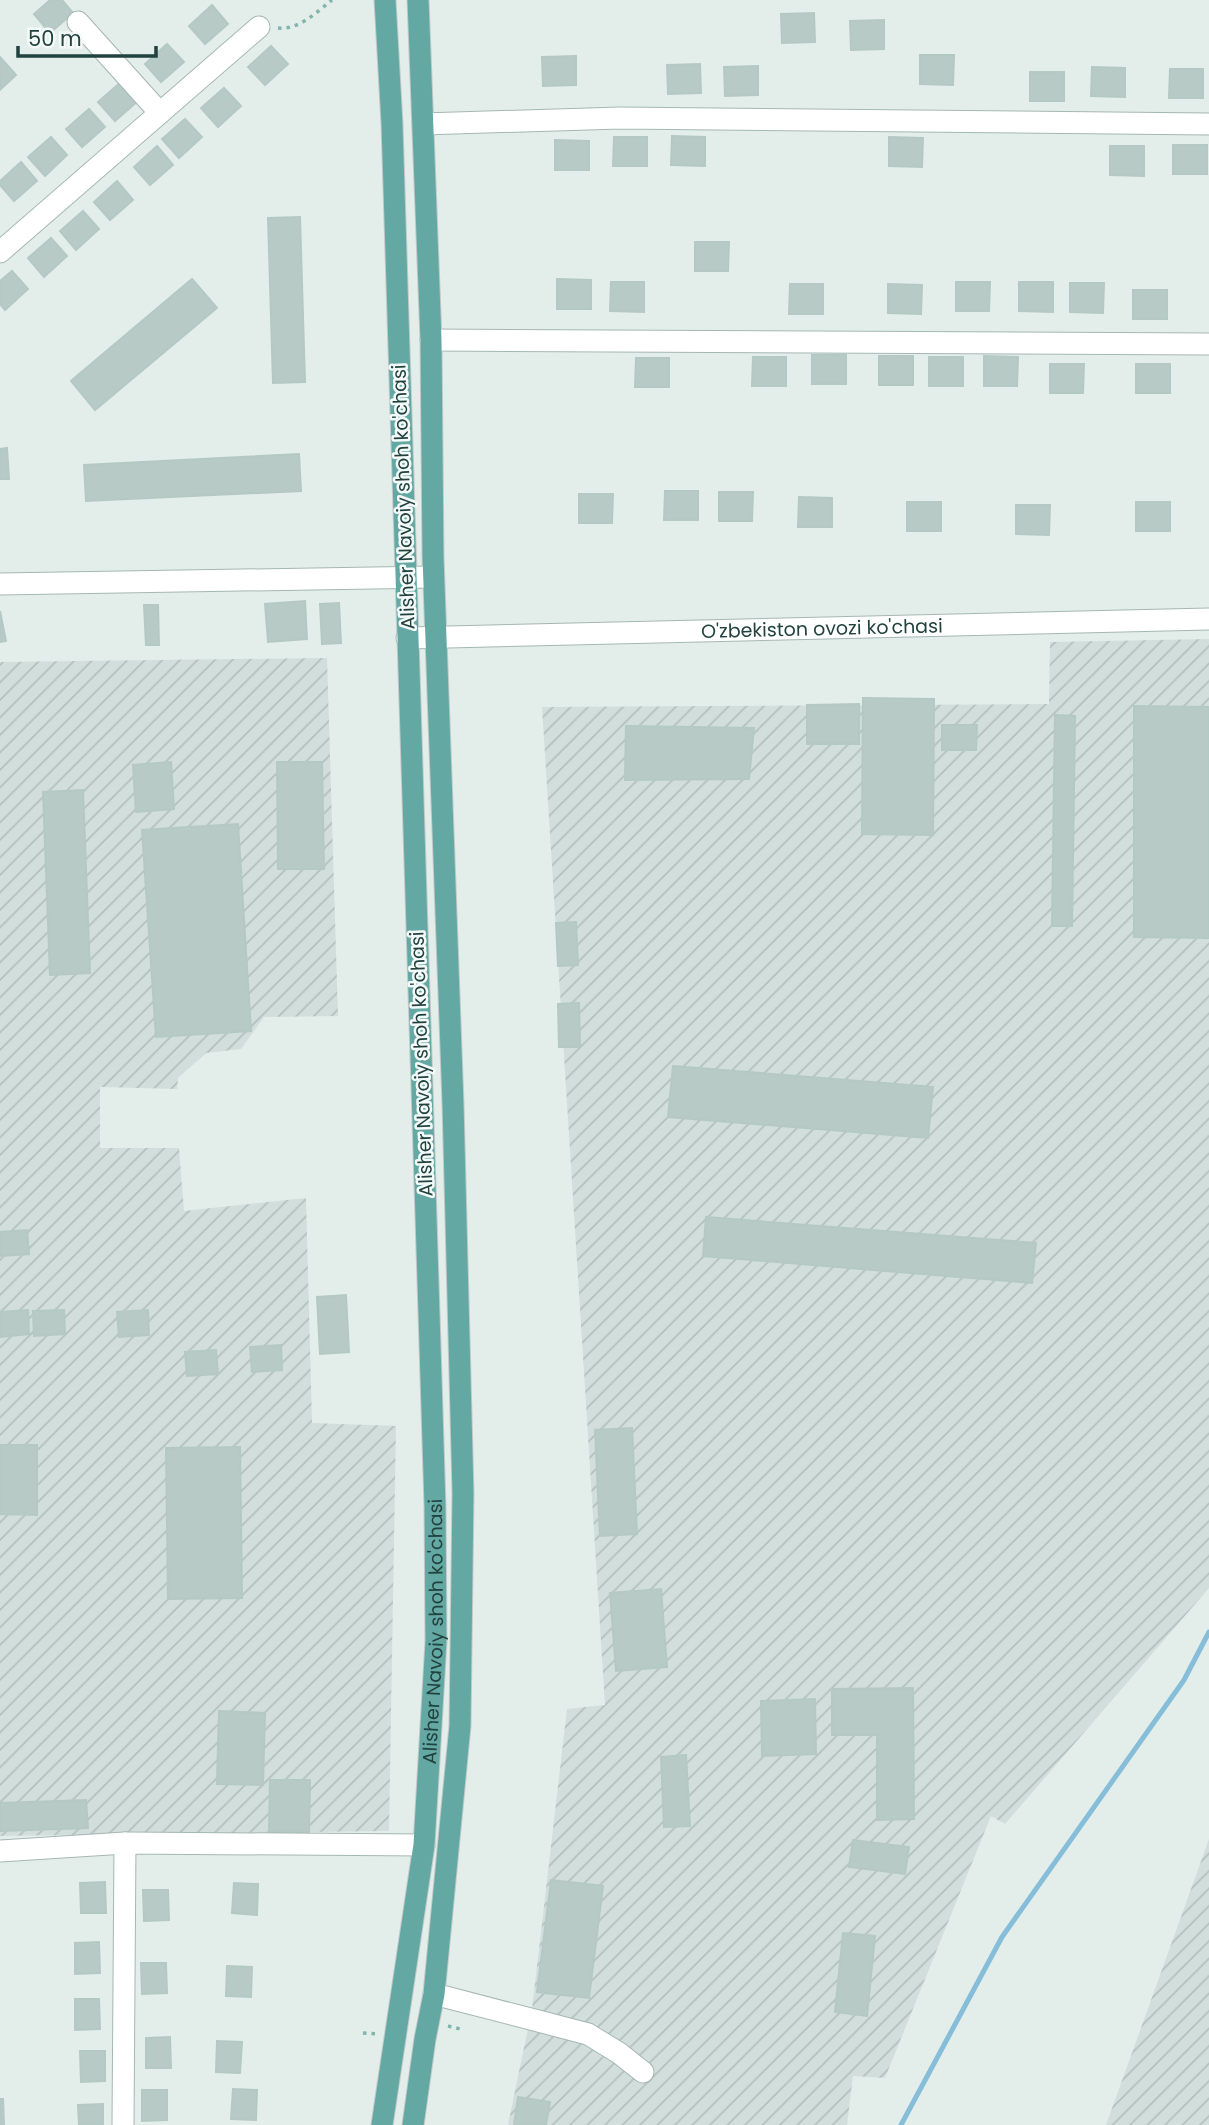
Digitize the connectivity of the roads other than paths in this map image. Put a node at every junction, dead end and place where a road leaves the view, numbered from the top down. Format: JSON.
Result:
{"nodes":[{"id":1,"x":385,"y":0,"type":"edge"},
{"id":2,"x":418,"y":0,"type":"edge"},
{"id":3,"x":78,"y":22,"type":"dead end"},
{"id":4,"x":259,"y":27,"type":"road end"},
{"id":5,"x":160,"y":113,"type":"junction"},
{"id":6,"x":423,"y":124,"type":"junction"},
{"id":7,"x":1209,"y":124,"type":"edge"},
{"id":8,"x":0,"y":252,"type":"edge"},
{"id":9,"x":431,"y":340,"type":"junction"},
{"id":10,"x":1209,"y":344,"type":"edge"},
{"id":11,"x":433,"y":577,"type":"junction"},
{"id":12,"x":405,"y":578,"type":"junction"},
{"id":13,"x":0,"y":583,"type":"edge"},
{"id":14,"x":1209,"y":619,"type":"edge"},
{"id":15,"x":436,"y":637,"type":"junction"},
{"id":16,"x":407,"y":638,"type":"junction"},
{"id":17,"x":125,"y":1843,"type":"junction"},
{"id":18,"x":424,"y":1845,"type":"junction"},
{"id":19,"x":0,"y":1851,"type":"edge"},
{"id":20,"x":434,"y":1994,"type":"junction"},
{"id":21,"x":643,"y":2072,"type":"dead end"},
{"id":22,"x":123,"y":2125,"type":"edge"},
{"id":23,"x":382,"y":2125,"type":"edge"},
{"id":24,"x":414,"y":2125,"type":"edge"}],
"edges":[{"from":1,"to":12,"type":"main road","name":"Alisher Navoiy shoh ko'chasi"},
{"from":2,"to":6,"type":"main road","name":"Alisher Navoiy shoh ko'chasi"},
{"from":3,"to":5,"type":"street"},
{"from":4,"to":5,"type":"street"},
{"from":5,"to":8,"type":"street"},
{"from":6,"to":7,"type":"street"},
{"from":6,"to":9,"type":"main road","name":"Alisher Navoiy shoh ko'chasi"},
{"from":9,"to":10,"type":"street"},
{"from":9,"to":11,"type":"main road","name":"Alisher Navoiy shoh ko'chasi"},
{"from":11,"to":12,"type":"street"},
{"from":11,"to":15,"type":"main road","name":"Alisher Navoiy shoh ko'chasi"},
{"from":12,"to":13,"type":"street"},
{"from":12,"to":16,"type":"main road","name":"Alisher Navoiy shoh ko'chasi"},
{"from":14,"to":15,"type":"street","name":"O'zbekiston ovozi ko'chasi"},
{"from":15,"to":16,"type":"street","name":"O'zbekiston ovozi ko'chasi"},
{"from":15,"to":20,"type":"main road","name":"Alisher Navoiy shoh ko'chasi"},
{"from":16,"to":18,"type":"main road","name":"Alisher Navoiy shoh ko'chasi"},
{"from":17,"to":18,"type":"street"},
{"from":17,"to":19,"type":"street"},
{"from":17,"to":22,"type":"street"},
{"from":18,"to":23,"type":"main road","name":"Alisher Navoiy shoh ko'chasi"},
{"from":20,"to":21,"type":"street"},
{"from":20,"to":24,"type":"main road","name":"Alisher Navoiy shoh ko'chasi"}]}
